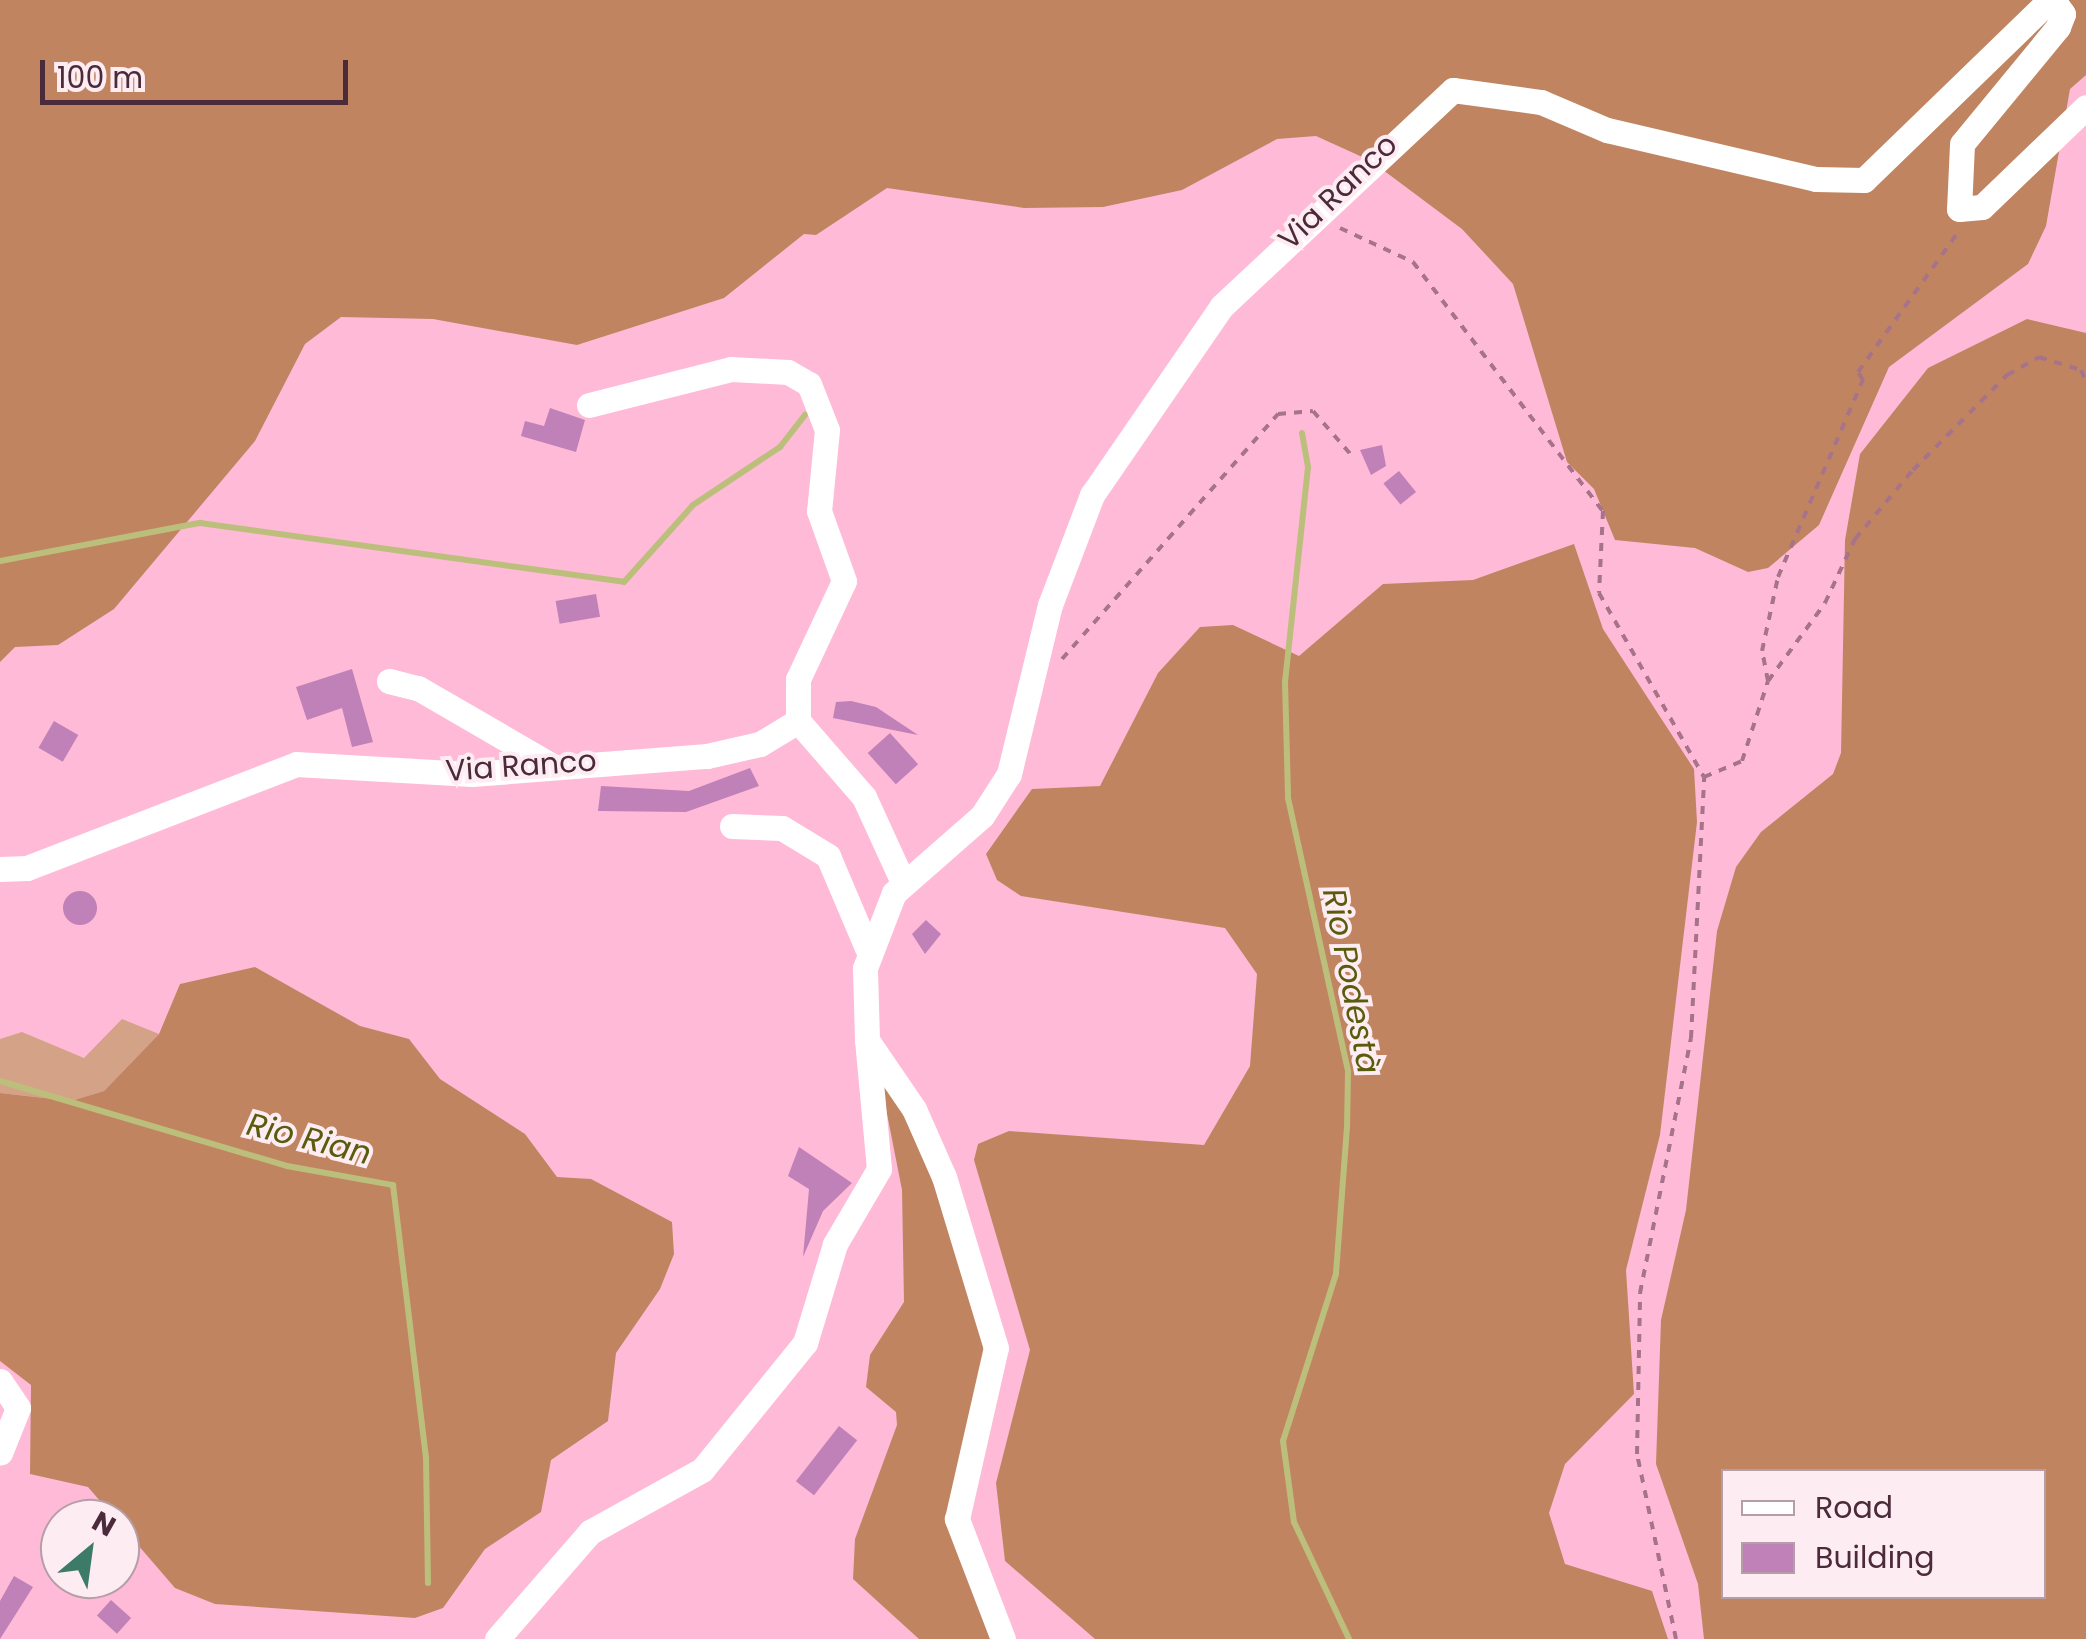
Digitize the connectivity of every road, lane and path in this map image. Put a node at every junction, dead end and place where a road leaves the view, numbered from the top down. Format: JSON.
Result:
{"nodes":[{"id":1,"x":2052,"y":0,"type":"edge"},
{"id":2,"x":2086,"y":107,"type":"edge"},
{"id":3,"x":1959,"y":208,"type":"junction"},
{"id":4,"x":1323,"y":210,"type":"junction"},
{"id":5,"x":2086,"y":382,"type":"edge"},
{"id":6,"x":589,"y":405,"type":"dead end"},
{"id":7,"x":1353,"y":457,"type":"dead end"},
{"id":8,"x":1034,"y":670,"type":"junction"},
{"id":9,"x":389,"y":681,"type":"dead end"},
{"id":10,"x":1768,"y":681,"type":"junction"},
{"id":11,"x":798,"y":721,"type":"junction"},
{"id":12,"x":551,"y":765,"type":"junction"},
{"id":13,"x":1704,"y":777,"type":"junction"},
{"id":14,"x":732,"y":826,"type":"dead end"},
{"id":15,"x":0,"y":870,"type":"edge"},
{"id":16,"x":903,"y":882,"type":"junction"},
{"id":17,"x":867,"y":948,"type":"junction"},
{"id":18,"x":867,"y":1040,"type":"junction"},
{"id":19,"x":0,"y":1382,"type":"edge"},
{"id":20,"x":0,"y":1453,"type":"edge"},
{"id":21,"x":498,"y":1639,"type":"edge"},
{"id":22,"x":1003,"y":1639,"type":"edge"},
{"id":23,"x":1676,"y":1639,"type":"edge"}],
"edges":[{"from":1,"to":3,"type":"street"},
{"from":1,"to":4,"type":"street","name":"Via Ranco"},
{"from":2,"to":3,"type":"street"},
{"from":3,"to":10,"type":"path"},
{"from":4,"to":8,"type":"street","name":"Via Ranco"},
{"from":4,"to":13,"type":"path"},
{"from":5,"to":10,"type":"path"},
{"from":6,"to":11,"type":"street"},
{"from":7,"to":8,"type":"path"},
{"from":8,"to":16,"type":"street","name":"Via Ranco"},
{"from":9,"to":12,"type":"street"},
{"from":10,"to":13,"type":"path"},
{"from":11,"to":12,"type":"street","name":"Via Ranco"},
{"from":11,"to":16,"type":"street"},
{"from":12,"to":15,"type":"street","name":"Via Ranco"},
{"from":13,"to":23,"type":"path"},
{"from":14,"to":17,"type":"street"},
{"from":16,"to":17,"type":"street","name":"Via Ranco"},
{"from":17,"to":18,"type":"street","name":"Via Ranco"},
{"from":18,"to":21,"type":"street","name":"Via Ranco"},
{"from":18,"to":22,"type":"street"},
{"from":19,"to":20,"type":"street"}]}
